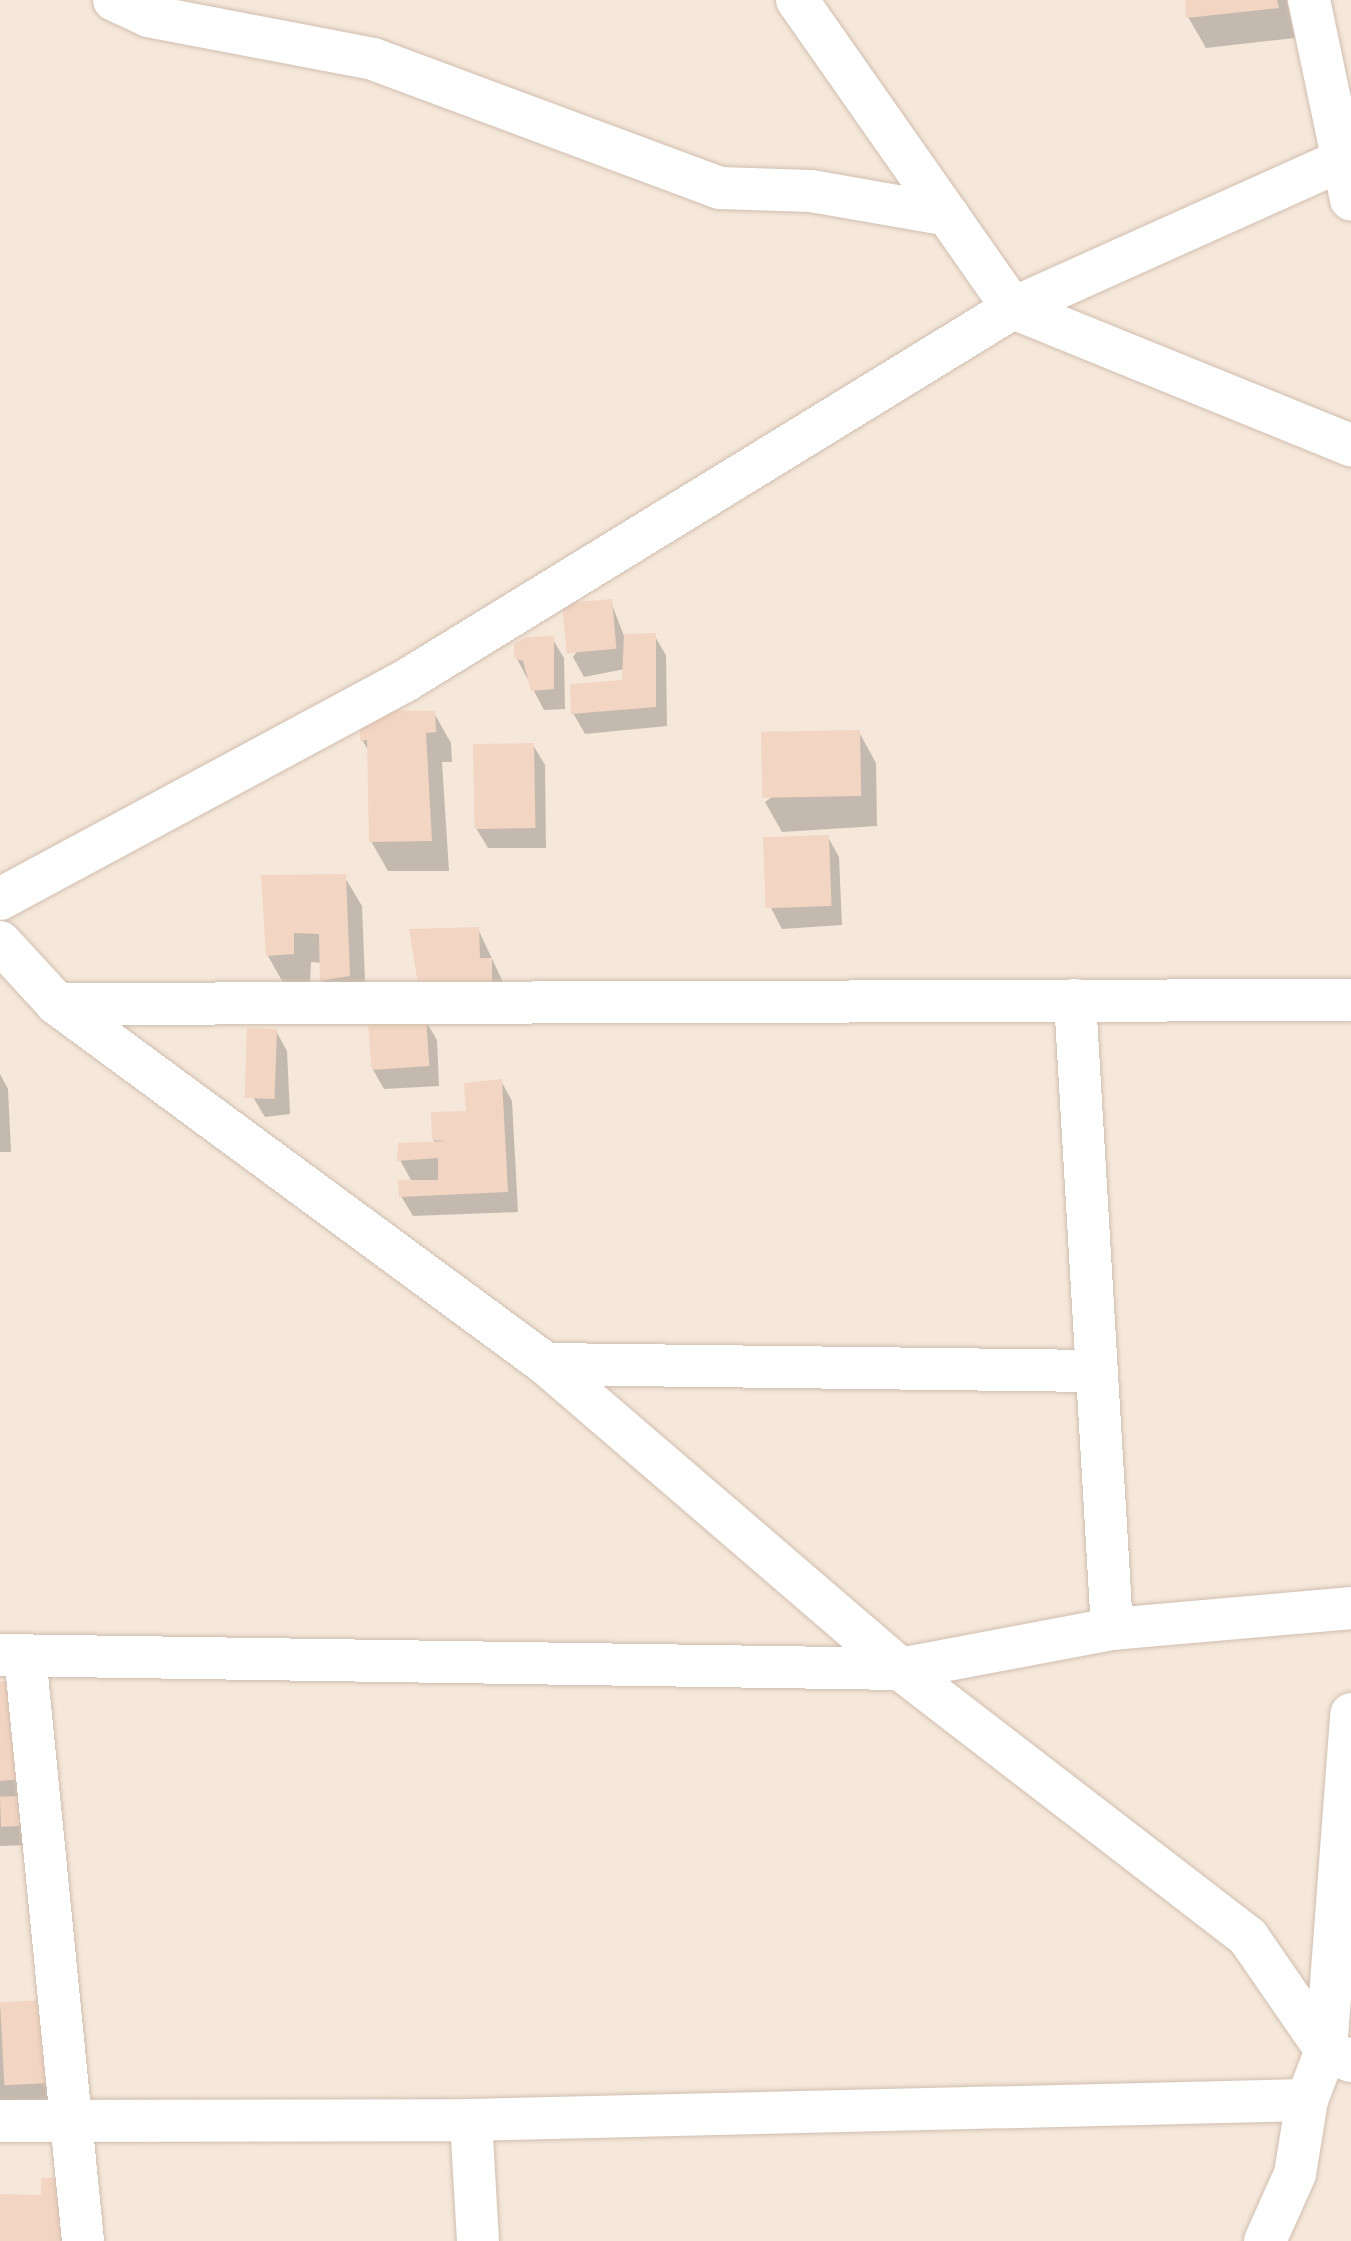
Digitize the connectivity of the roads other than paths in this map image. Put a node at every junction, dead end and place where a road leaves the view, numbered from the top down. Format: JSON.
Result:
{"nodes":[{"id":1,"x":114,"y":0,"type":"edge"},
{"id":2,"x":797,"y":0,"type":"edge"},
{"id":3,"x":1309,"y":0,"type":"edge"},
{"id":4,"x":1345,"y":157,"type":"edge"},
{"id":5,"x":1351,"y":200,"type":"edge"},
{"id":6,"x":948,"y":215,"type":"junction"},
{"id":7,"x":1013,"y":308,"type":"junction"},
{"id":8,"x":1351,"y":445,"type":"edge"},
{"id":9,"x":0,"y":899,"type":"edge"},
{"id":10,"x":0,"y":942,"type":"edge"},
{"id":11,"x":1075,"y":1000,"type":"junction"},
{"id":12,"x":1351,"y":1000,"type":"edge"},
{"id":13,"x":57,"y":1004,"type":"junction"},
{"id":14,"x":546,"y":1364,"type":"junction"},
{"id":15,"x":1097,"y":1371,"type":"junction"},
{"id":16,"x":1351,"y":1608,"type":"edge"},
{"id":17,"x":1112,"y":1629,"type":"junction"},
{"id":18,"x":12,"y":1655,"type":"edge"},
{"id":19,"x":900,"y":1669,"type":"junction"},
{"id":20,"x":1351,"y":1714,"type":"edge"},
{"id":21,"x":1338,"y":2055,"type":"edge"},
{"id":22,"x":1307,"y":2100,"type":"junction"},
{"id":23,"x":471,"y":2120,"type":"junction"},
{"id":24,"x":0,"y":2121,"type":"edge"},
{"id":25,"x":74,"y":2121,"type":"junction"},
{"id":26,"x":83,"y":2241,"type":"edge"},
{"id":27,"x":478,"y":2241,"type":"edge"},
{"id":28,"x":1265,"y":2241,"type":"edge"}],
"edges":[{"from":1,"to":6,"type":"street"},
{"from":2,"to":6,"type":"street"},
{"from":3,"to":4,"type":"street"},
{"from":4,"to":5,"type":"street"},
{"from":4,"to":7,"type":"street"},
{"from":6,"to":7,"type":"street"},
{"from":7,"to":8,"type":"street"},
{"from":7,"to":9,"type":"street"},
{"from":10,"to":13,"type":"street"},
{"from":11,"to":12,"type":"street"},
{"from":11,"to":13,"type":"street"},
{"from":11,"to":15,"type":"street"},
{"from":13,"to":14,"type":"street"},
{"from":14,"to":15,"type":"street"},
{"from":14,"to":19,"type":"street"},
{"from":15,"to":17,"type":"street"},
{"from":16,"to":17,"type":"street"},
{"from":17,"to":19,"type":"street"},
{"from":18,"to":19,"type":"street"},
{"from":18,"to":25,"type":"street"},
{"from":19,"to":21,"type":"street"},
{"from":20,"to":21,"type":"street"},
{"from":21,"to":22,"type":"street"},
{"from":22,"to":23,"type":"street"},
{"from":22,"to":28,"type":"street"},
{"from":23,"to":25,"type":"street"},
{"from":23,"to":27,"type":"street"},
{"from":24,"to":25,"type":"street"},
{"from":25,"to":26,"type":"street"}]}
